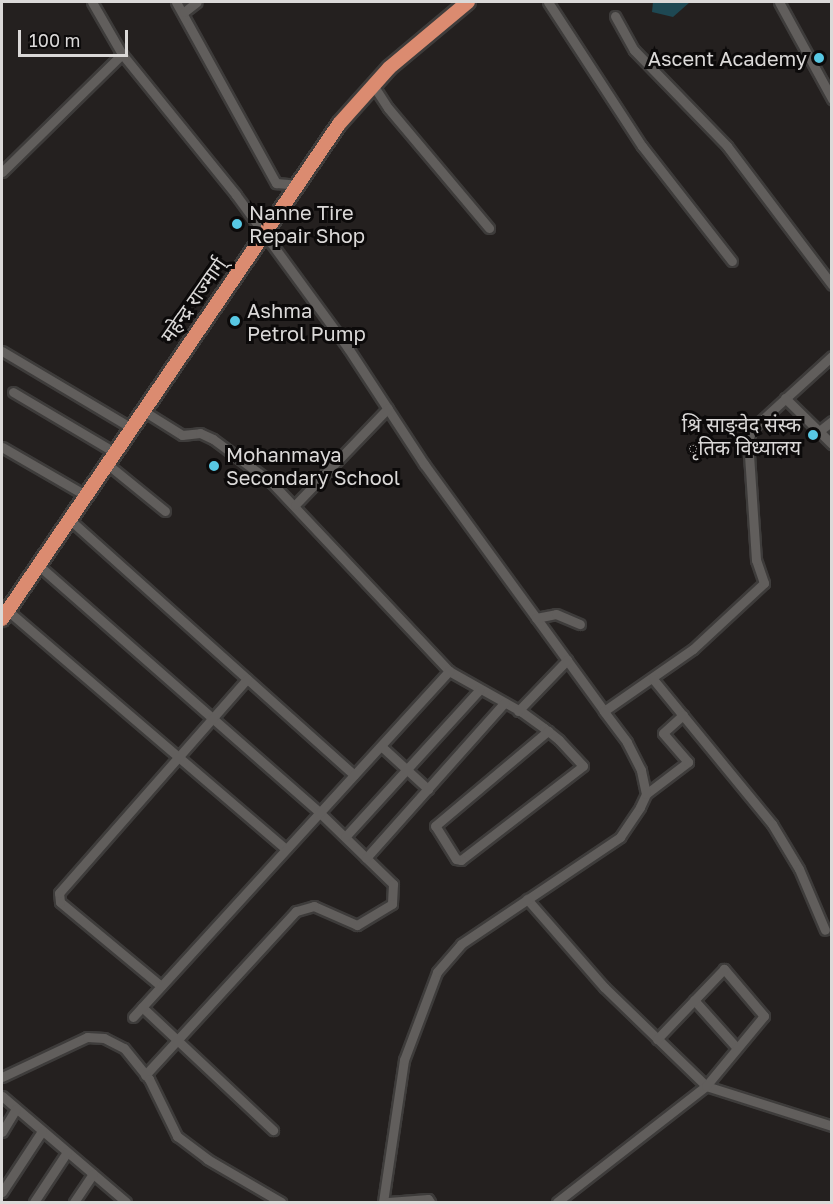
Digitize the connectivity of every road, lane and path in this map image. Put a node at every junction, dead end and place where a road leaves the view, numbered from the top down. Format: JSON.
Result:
{"nodes":[{"id":1,"x":92,"y":2,"type":"edge"},
{"id":2,"x":176,"y":2,"type":"edge"},
{"id":3,"x":197,"y":2,"type":"edge"},
{"id":4,"x":468,"y":2,"type":"edge"},
{"id":5,"x":548,"y":2,"type":"edge"},
{"id":6,"x":778,"y":2,"type":"edge"},
{"id":7,"x":184,"y":12,"type":"junction"},
{"id":8,"x":615,"y":16,"type":"dead end"},
{"id":9,"x":122,"y":54,"type":"junction"},
{"id":10,"x":373,"y":85,"type":"junction"},
{"id":11,"x":831,"y":99,"type":"edge"},
{"id":12,"x":2,"y":172,"type":"edge"},
{"id":13,"x":297,"y":185,"type":"junction"},
{"id":14,"x":489,"y":228,"type":"dead end"},
{"id":15,"x":262,"y":234,"type":"junction"},
{"id":16,"x":732,"y":261,"type":"dead end"},
{"id":17,"x":831,"y":285,"type":"edge"},
{"id":18,"x":2,"y":351,"type":"edge"},
{"id":19,"x":831,"y":356,"type":"edge"},
{"id":20,"x":13,"y":392,"type":"dead end"},
{"id":21,"x":785,"y":398,"type":"junction"},
{"id":22,"x":388,"y":408,"type":"junction"},
{"id":23,"x":142,"y":410,"type":"junction"},
{"id":24,"x":831,"y":421,"type":"edge"},
{"id":25,"x":130,"y":427,"type":"junction"},
{"id":26,"x":818,"y":432,"type":"junction"},
{"id":27,"x":831,"y":444,"type":"edge"},
{"id":28,"x":2,"y":447,"type":"edge"},
{"id":29,"x":110,"y":457,"type":"junction"},
{"id":30,"x":85,"y":495,"type":"junction"},
{"id":31,"x":295,"y":505,"type":"junction"},
{"id":32,"x":165,"y":511,"type":"dead end"},
{"id":33,"x":69,"y":519,"type":"junction"},
{"id":34,"x":38,"y":564,"type":"junction"},
{"id":35,"x":4,"y":614,"type":"edge"},
{"id":36,"x":536,"y":618,"type":"junction"},
{"id":37,"x":579,"y":624,"type":"dead end"},
{"id":38,"x":567,"y":660,"type":"junction"},
{"id":39,"x":449,"y":671,"type":"junction"},
{"id":40,"x":247,"y":679,"type":"junction"},
{"id":41,"x":653,"y":679,"type":"junction"},
{"id":42,"x":479,"y":690,"type":"junction"},
{"id":43,"x":504,"y":704,"type":"junction"},
{"id":44,"x":518,"y":711,"type":"junction"},
{"id":45,"x":604,"y":711,"type":"junction"},
{"id":46,"x":684,"y":715,"type":"junction"},
{"id":47,"x":212,"y":718,"type":"junction"},
{"id":48,"x":548,"y":731,"type":"junction"},
{"id":49,"x":381,"y":746,"type":"junction"},
{"id":50,"x":176,"y":758,"type":"junction"},
{"id":51,"x":407,"y":769,"type":"junction"},
{"id":52,"x":354,"y":775,"type":"junction"},
{"id":53,"x":428,"y":789,"type":"junction"},
{"id":54,"x":646,"y":794,"type":"junction"},
{"id":55,"x":320,"y":813,"type":"junction"},
{"id":56,"x":345,"y":837,"type":"junction"},
{"id":57,"x":286,"y":849,"type":"junction"},
{"id":58,"x":366,"y":858,"type":"junction"},
{"id":59,"x":527,"y":899,"type":"junction"},
{"id":60,"x":825,"y":930,"type":"dead end"},
{"id":61,"x":161,"y":986,"type":"junction"},
{"id":62,"x":694,"y":1000,"type":"junction"},
{"id":63,"x":142,"y":1007,"type":"junction"},
{"id":64,"x":132,"y":1017,"type":"dead end"},
{"id":65,"x":657,"y":1039,"type":"junction"},
{"id":66,"x":177,"y":1040,"type":"junction"},
{"id":67,"x":737,"y":1048,"type":"junction"},
{"id":68,"x":146,"y":1075,"type":"junction"},
{"id":69,"x":2,"y":1077,"type":"edge"},
{"id":70,"x":706,"y":1086,"type":"junction"},
{"id":71,"x":2,"y":1096,"type":"edge"},
{"id":72,"x":16,"y":1108,"type":"junction"},
{"id":73,"x":831,"y":1126,"type":"edge"},
{"id":74,"x":273,"y":1130,"type":"dead end"},
{"id":75,"x":42,"y":1131,"type":"junction"},
{"id":76,"x":2,"y":1132,"type":"edge"},
{"id":77,"x":67,"y":1152,"type":"junction"},
{"id":78,"x":93,"y":1174,"type":"junction"},
{"id":79,"x":2,"y":1192,"type":"edge"},
{"id":80,"x":34,"y":1203,"type":"edge"},
{"id":81,"x":74,"y":1203,"type":"edge"},
{"id":82,"x":126,"y":1203,"type":"edge"},
{"id":83,"x":281,"y":1203,"type":"edge"},
{"id":84,"x":385,"y":1203,"type":"edge"},
{"id":85,"x":430,"y":1203,"type":"edge"},
{"id":86,"x":557,"y":1203,"type":"edge"}],
"edges":[{"from":1,"to":9,"type":"street"},
{"from":2,"to":7,"type":"street"},
{"from":3,"to":7,"type":"street"},
{"from":4,"to":10,"type":"highway","name":"महेन्द्र राज्मार्ग्"},
{"from":5,"to":16,"type":"street"},
{"from":6,"to":11,"type":"street"},
{"from":7,"to":13,"type":"street"},
{"from":8,"to":17,"type":"street"},
{"from":9,"to":12,"type":"street"},
{"from":9,"to":15,"type":"street"},
{"from":10,"to":13,"type":"highway","name":"महेन्द्र राज्मार्ग्"},
{"from":10,"to":14,"type":"street"},
{"from":13,"to":15,"type":"highway","name":"महेन्द्र राज्मार्ग्"},
{"from":15,"to":22,"type":"street"},
{"from":15,"to":23,"type":"highway","name":"महेन्द्र राज्मार्ग्"},
{"from":18,"to":25,"type":"street"},
{"from":19,"to":21,"type":"street"},
{"from":20,"to":29,"type":"street"},
{"from":21,"to":26,"type":"street"},
{"from":21,"to":41,"type":"street"},
{"from":22,"to":31,"type":"street"},
{"from":22,"to":36,"type":"street"},
{"from":23,"to":25,"type":"highway","name":"महेन्द्र राज्मार्ग्"},
{"from":23,"to":31,"type":"street"},
{"from":24,"to":26,"type":"street"},
{"from":25,"to":29,"type":"highway","name":"महेन्द्र राज्मार्ग्"},
{"from":26,"to":27,"type":"street"},
{"from":28,"to":30,"type":"street"},
{"from":29,"to":30,"type":"highway","name":"महेन्द्र राज्मार्ग्"},
{"from":29,"to":32,"type":"street"},
{"from":30,"to":33,"type":"highway","name":"महेन्द्र राज्मार्ग्"},
{"from":31,"to":39,"type":"street"},
{"from":33,"to":34,"type":"highway","name":"महेन्द्र राज्मार्ग्"},
{"from":33,"to":40,"type":"street"},
{"from":34,"to":35,"type":"highway","name":"महेन्द्र राज्मार्ग्"},
{"from":34,"to":47,"type":"street"},
{"from":35,"to":50,"type":"street"},
{"from":36,"to":37,"type":"street"},
{"from":36,"to":38,"type":"street"},
{"from":38,"to":44,"type":"street"},
{"from":38,"to":45,"type":"street"},
{"from":39,"to":42,"type":"street"},
{"from":39,"to":49,"type":"street"},
{"from":40,"to":47,"type":"street"},
{"from":40,"to":52,"type":"street"},
{"from":41,"to":45,"type":"street"},
{"from":41,"to":46,"type":"street"},
{"from":42,"to":43,"type":"street"},
{"from":42,"to":51,"type":"street"},
{"from":43,"to":44,"type":"street"},
{"from":43,"to":53,"type":"street"},
{"from":44,"to":48,"type":"street"},
{"from":45,"to":54,"type":"street"},
{"from":46,"to":54,"type":"street"},
{"from":46,"to":60,"type":"street"},
{"from":47,"to":50,"type":"street"},
{"from":47,"to":55,"type":"street"},
{"from":48,"to":48,"type":"street"},
{"from":49,"to":51,"type":"street"},
{"from":49,"to":52,"type":"street"},
{"from":50,"to":57,"type":"street"},
{"from":50,"to":61,"type":"street"},
{"from":51,"to":53,"type":"street"},
{"from":51,"to":56,"type":"street"},
{"from":52,"to":55,"type":"street"},
{"from":53,"to":58,"type":"street"},
{"from":54,"to":59,"type":"street"},
{"from":55,"to":56,"type":"street"},
{"from":55,"to":57,"type":"street"},
{"from":56,"to":58,"type":"street"},
{"from":57,"to":61,"type":"street"},
{"from":58,"to":66,"type":"street"},
{"from":59,"to":65,"type":"street"},
{"from":59,"to":84,"type":"street"},
{"from":61,"to":63,"type":"street"},
{"from":62,"to":65,"type":"street"},
{"from":62,"to":67,"type":"street"},
{"from":62,"to":67,"type":"street"},
{"from":63,"to":64,"type":"street"},
{"from":63,"to":66,"type":"street"},
{"from":65,"to":70,"type":"street"},
{"from":66,"to":68,"type":"street"},
{"from":66,"to":74,"type":"street"},
{"from":67,"to":70,"type":"street"},
{"from":68,"to":69,"type":"street"},
{"from":68,"to":83,"type":"street"},
{"from":70,"to":73,"type":"street"},
{"from":70,"to":86,"type":"street"},
{"from":71,"to":72,"type":"street"},
{"from":72,"to":75,"type":"street"},
{"from":72,"to":76,"type":"street"},
{"from":75,"to":77,"type":"street"},
{"from":75,"to":79,"type":"street"},
{"from":77,"to":78,"type":"street"},
{"from":77,"to":80,"type":"street"},
{"from":78,"to":81,"type":"street"},
{"from":78,"to":82,"type":"street"},
{"from":84,"to":85,"type":"street"}]}
